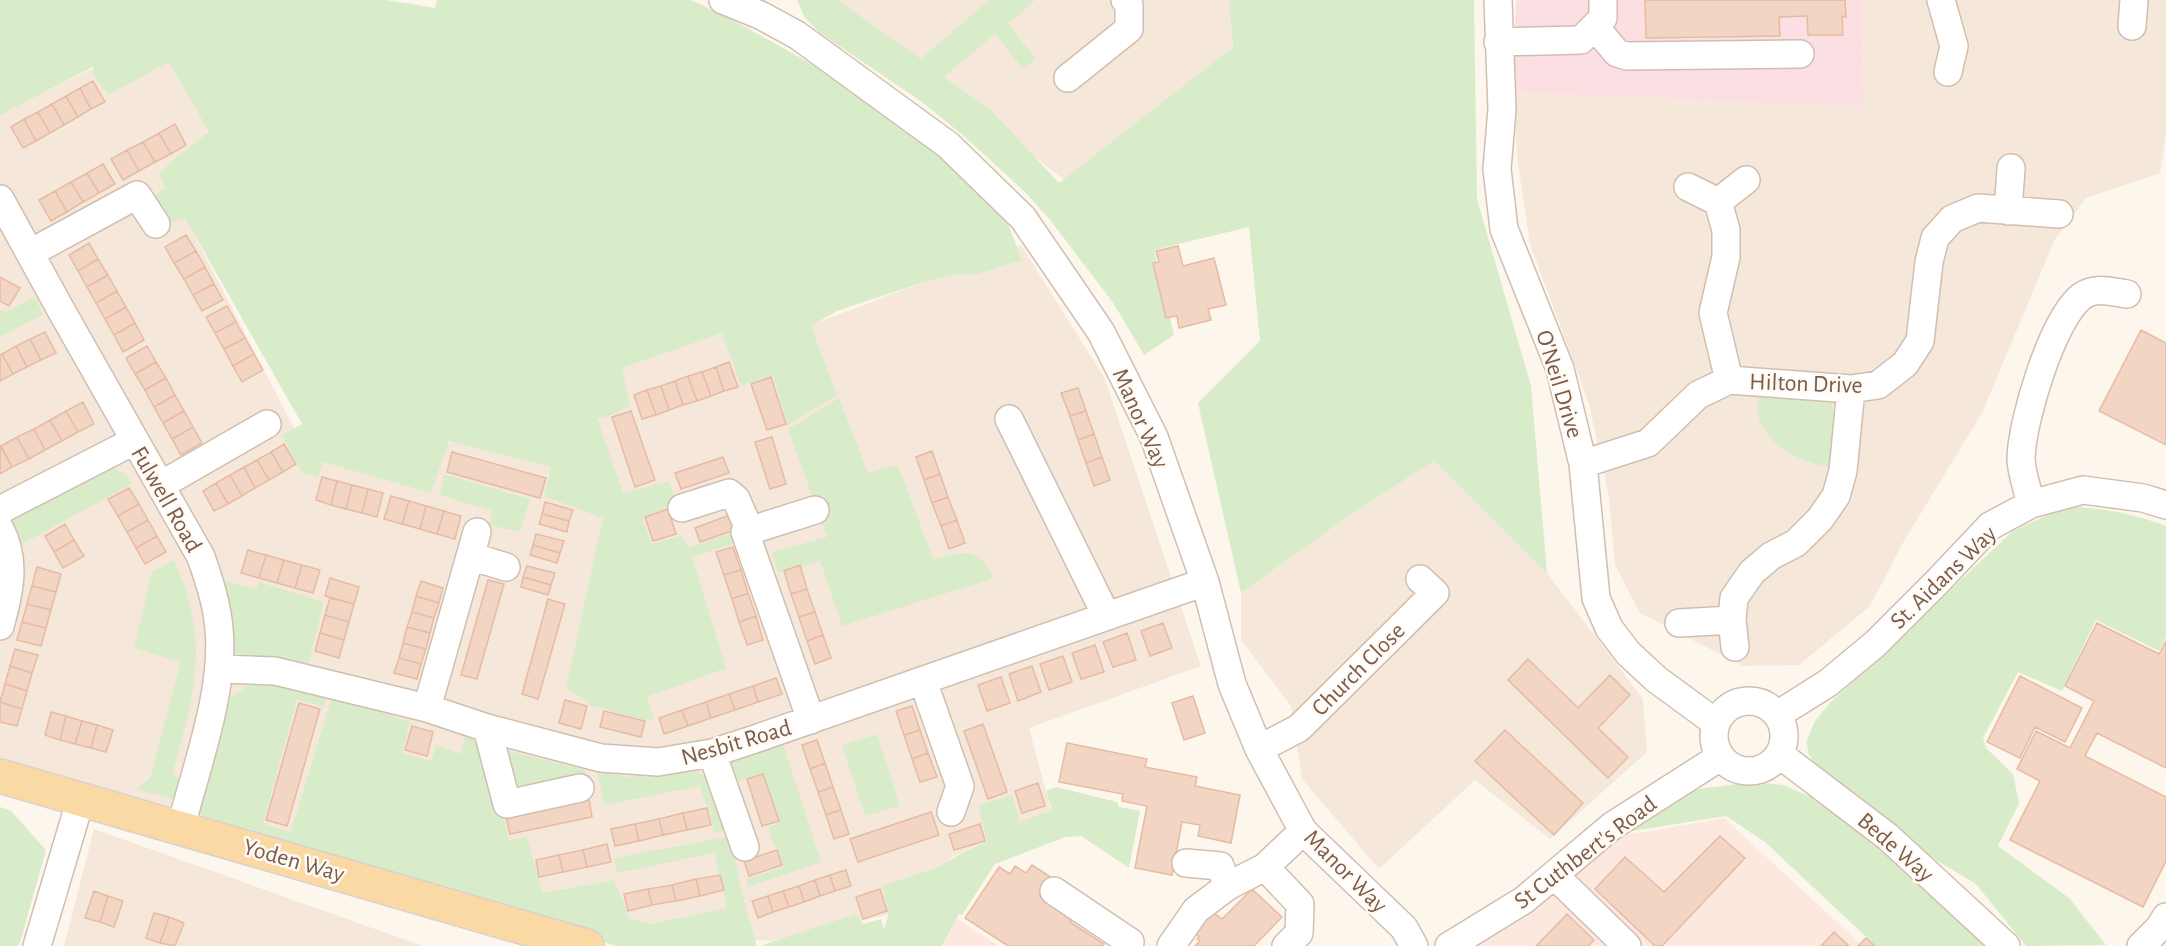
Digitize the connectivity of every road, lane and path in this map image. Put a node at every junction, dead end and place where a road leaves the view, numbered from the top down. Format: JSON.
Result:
{"nodes":[{"id":1,"x":723,"y":0,"type":"edge"},
{"id":2,"x":1125,"y":0,"type":"edge"},
{"id":3,"x":1498,"y":0,"type":"edge"},
{"id":4,"x":1603,"y":0,"type":"edge"},
{"id":5,"x":1941,"y":0,"type":"edge"},
{"id":6,"x":764,"y":8,"type":"edge"},
{"id":7,"x":1595,"y":27,"type":"junction"},
{"id":8,"x":1498,"y":42,"type":"junction"},
{"id":9,"x":1800,"y":54,"type":"dead end"},
{"id":10,"x":1958,"y":54,"type":"dead end"},
{"id":11,"x":1068,"y":78,"type":"dead end"},
{"id":12,"x":2011,"y":168,"type":"dead end"},
{"id":13,"x":1746,"y":180,"type":"dead end"},
{"id":14,"x":1688,"y":187,"type":"dead end"},
{"id":15,"x":0,"y":199,"type":"edge"},
{"id":16,"x":1718,"y":202,"type":"junction"},
{"id":17,"x":2008,"y":211,"type":"junction"},
{"id":18,"x":2059,"y":214,"type":"dead end"},
{"id":19,"x":156,"y":224,"type":"dead end"},
{"id":20,"x":30,"y":253,"type":"junction"},
{"id":21,"x":2127,"y":294,"type":"dead end"},
{"id":22,"x":1729,"y":380,"type":"junction"},
{"id":23,"x":1851,"y":389,"type":"junction"},
{"id":24,"x":1009,"y":419,"type":"dead end"},
{"id":25,"x":267,"y":424,"type":"dead end"},
{"id":26,"x":134,"y":441,"type":"junction"},
{"id":27,"x":1583,"y":464,"type":"junction"},
{"id":28,"x":161,"y":485,"type":"junction"},
{"id":29,"x":2164,"y":500,"type":"edge"},
{"id":30,"x":2031,"y":504,"type":"junction"},
{"id":31,"x":682,"y":508,"type":"dead end"},
{"id":32,"x":0,"y":510,"type":"edge"},
{"id":33,"x":815,"y":510,"type":"dead end"},
{"id":34,"x":0,"y":530,"type":"edge"},
{"id":35,"x":750,"y":531,"type":"junction"},
{"id":36,"x":506,"y":567,"type":"dead end"},
{"id":37,"x":1420,"y":579,"type":"dead end"},
{"id":38,"x":1205,"y":582,"type":"junction"},
{"id":39,"x":1106,"y":615,"type":"junction"},
{"id":40,"x":1732,"y":620,"type":"junction"},
{"id":41,"x":1679,"y":623,"type":"dead end"},
{"id":42,"x":0,"y":626,"type":"edge"},
{"id":43,"x":1735,"y":647,"type":"dead end"},
{"id":44,"x":219,"y":669,"type":"junction"},
{"id":45,"x":923,"y":681,"type":"junction"},
{"id":46,"x":427,"y":708,"type":"junction"},
{"id":47,"x":1777,"y":715,"type":"junction"},
{"id":48,"x":811,"y":720,"type":"junction"},
{"id":49,"x":1716,"y":723,"type":"junction"},
{"id":50,"x":487,"y":728,"type":"junction"},
{"id":51,"x":1259,"y":749,"type":"junction"},
{"id":52,"x":712,"y":753,"type":"junction"},
{"id":53,"x":1779,"y":754,"type":"junction"},
{"id":54,"x":1720,"y":757,"type":"junction"},
{"id":55,"x":0,"y":776,"type":"edge"},
{"id":56,"x":580,"y":788,"type":"dead end"},
{"id":57,"x":81,"y":798,"type":"junction"},
{"id":58,"x":951,"y":812,"type":"dead end"},
{"id":59,"x":181,"y":827,"type":"junction"},
{"id":60,"x":1304,"y":831,"type":"junction"},
{"id":61,"x":745,"y":847,"type":"dead end"},
{"id":62,"x":1186,"y":862,"type":"dead end"},
{"id":63,"x":1265,"y":867,"type":"junction"},
{"id":64,"x":1554,"y":875,"type":"junction"},
{"id":65,"x":1228,"y":885,"type":"junction"},
{"id":66,"x":1054,"y":891,"type":"dead end"},
{"id":67,"x":2166,"y":917,"type":"edge"},
{"id":68,"x":1453,"y":945,"type":"edge"},
{"id":69,"x":37,"y":946,"type":"edge"},
{"id":70,"x":587,"y":946,"type":"edge"},
{"id":71,"x":1128,"y":946,"type":"edge"},
{"id":72,"x":1171,"y":946,"type":"edge"},
{"id":73,"x":1286,"y":946,"type":"edge"},
{"id":74,"x":1414,"y":946,"type":"edge"},
{"id":75,"x":1627,"y":946,"type":"edge"},
{"id":76,"x":2006,"y":946,"type":"edge"},
{"id":77,"x":2141,"y":946,"type":"edge"}],
"edges":[{"from":1,"to":6,"type":"street","name":"Manor Way"},
{"from":2,"to":11,"type":"street"},
{"from":3,"to":8,"type":"street","name":"O'Neil Drive"},
{"from":4,"to":7,"type":"street"},
{"from":5,"to":10,"type":"street"},
{"from":6,"to":38,"type":"street","name":"Manor Way"},
{"from":7,"to":8,"type":"street"},
{"from":7,"to":9,"type":"street"},
{"from":8,"to":27,"type":"street","name":"O'Neil Drive"},
{"from":12,"to":17,"type":"street"},
{"from":13,"to":16,"type":"street"},
{"from":14,"to":16,"type":"street"},
{"from":15,"to":20,"type":"street","name":"Fulwell Road"},
{"from":16,"to":22,"type":"street"},
{"from":17,"to":18,"type":"street","name":"Hilton Drive"},
{"from":17,"to":23,"type":"street","name":"Hilton Drive"},
{"from":19,"to":20,"type":"street"},
{"from":20,"to":26,"type":"street","name":"Fulwell Road"},
{"from":21,"to":30,"type":"street"},
{"from":22,"to":23,"type":"street","name":"Hilton Drive"},
{"from":22,"to":27,"type":"street","name":"Hilton Drive"},
{"from":23,"to":40,"type":"street"},
{"from":24,"to":39,"type":"street"},
{"from":25,"to":28,"type":"street"},
{"from":26,"to":28,"type":"street","name":"Fulwell Road"},
{"from":26,"to":32,"type":"street"},
{"from":27,"to":49,"type":"street","name":"O'Neil Drive"},
{"from":28,"to":44,"type":"street","name":"Fulwell Road"},
{"from":29,"to":30,"type":"street","name":"St. Aidans Way"},
{"from":30,"to":47,"type":"street","name":"St. Aidans Way"},
{"from":31,"to":35,"type":"street"},
{"from":33,"to":35,"type":"street"},
{"from":34,"to":42,"type":"street"},
{"from":35,"to":48,"type":"street"},
{"from":36,"to":46,"type":"street"},
{"from":37,"to":51,"type":"street","name":"Church Close"},
{"from":38,"to":39,"type":"street","name":"Nesbit Road"},
{"from":38,"to":51,"type":"street","name":"Manor Way"},
{"from":39,"to":45,"type":"street","name":"Nesbit Road"},
{"from":40,"to":41,"type":"street"},
{"from":40,"to":43,"type":"street"},
{"from":44,"to":46,"type":"street","name":"Nesbit Road"},
{"from":44,"to":59,"type":"street","name":"Fulwell Road"},
{"from":45,"to":48,"type":"street","name":"Nesbit Road"},
{"from":45,"to":58,"type":"street"},
{"from":46,"to":50,"type":"street","name":"Nesbit Road"},
{"from":47,"to":49,"type":"street"},
{"from":47,"to":53,"type":"street"},
{"from":48,"to":52,"type":"street","name":"Nesbit Road"},
{"from":49,"to":54,"type":"street"},
{"from":50,"to":52,"type":"street","name":"Nesbit Road"},
{"from":50,"to":56,"type":"street"},
{"from":51,"to":60,"type":"street","name":"Manor Way"},
{"from":52,"to":61,"type":"street"},
{"from":53,"to":54,"type":"street"},
{"from":53,"to":76,"type":"street","name":"Bede Way"},
{"from":54,"to":64,"type":"street","name":"St Cuthbert's Road"},
{"from":55,"to":57,"type":"main road","name":"Yoden Way"},
{"from":57,"to":59,"type":"main road","name":"Yoden Way"},
{"from":57,"to":69,"type":"street"},
{"from":59,"to":70,"type":"main road","name":"Yoden Way"},
{"from":60,"to":63,"type":"street"},
{"from":60,"to":74,"type":"street","name":"Manor Way"},
{"from":62,"to":65,"type":"street"},
{"from":63,"to":65,"type":"street"},
{"from":63,"to":73,"type":"street"},
{"from":64,"to":68,"type":"street","name":"St Cuthbert's Road"},
{"from":64,"to":75,"type":"street"},
{"from":65,"to":72,"type":"street"},
{"from":66,"to":71,"type":"street"},
{"from":67,"to":77,"type":"street"}]}
